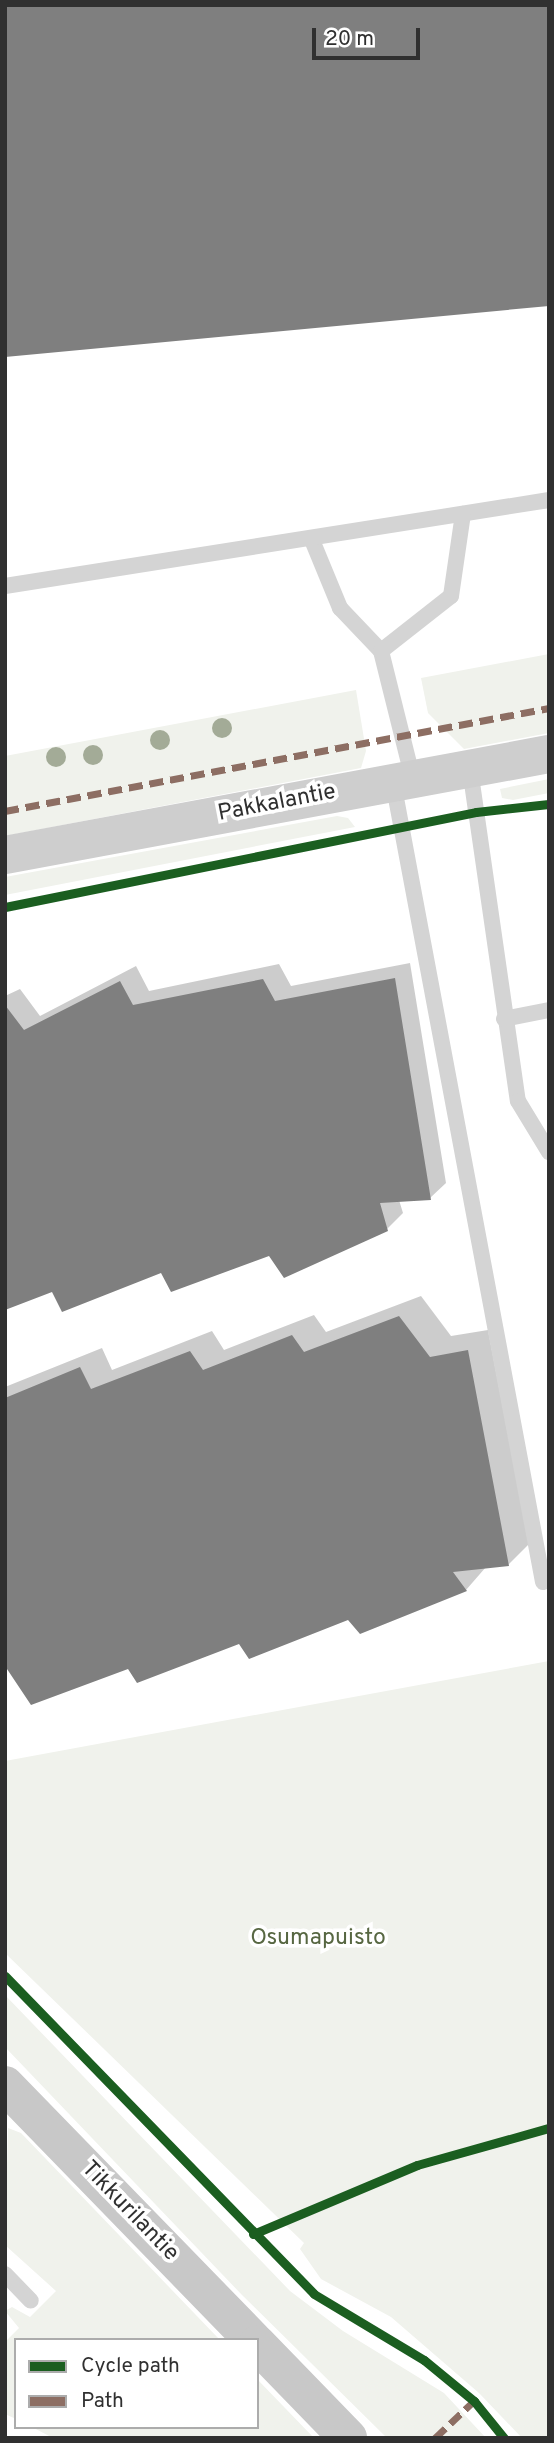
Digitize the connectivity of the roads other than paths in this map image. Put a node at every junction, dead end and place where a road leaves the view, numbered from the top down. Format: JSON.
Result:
{"nodes":[{"id":1,"x":549,"y":500,"type":"edge"},
{"id":2,"x":463,"y":514,"type":"junction"},
{"id":3,"x":312,"y":540,"type":"junction"},
{"id":4,"x":5,"y":586,"type":"edge"},
{"id":5,"x":381,"y":651,"type":"junction"},
{"id":6,"x":549,"y":754,"type":"edge"},
{"id":7,"x":470,"y":768,"type":"junction"},
{"id":8,"x":403,"y":780,"type":"junction"},
{"id":9,"x":5,"y":856,"type":"edge"},
{"id":10,"x":549,"y":1010,"type":"edge"},
{"id":11,"x":504,"y":1019,"type":"junction"},
{"id":12,"x":549,"y":1152,"type":"edge"},
{"id":13,"x":543,"y":1582,"type":"dead end"},
{"id":14,"x":5,"y":2085,"type":"edge"},
{"id":15,"x":5,"y":2274,"type":"edge"},
{"id":16,"x":31,"y":2301,"type":"dead end"},
{"id":17,"x":251,"y":2338,"type":"edge"},
{"id":18,"x":259,"y":2346,"type":"edge"},
{"id":19,"x":348,"y":2438,"type":"edge"}],
"edges":[{"from":1,"to":2,"type":"lane"},
{"from":2,"to":3,"type":"lane"},
{"from":2,"to":5,"type":"lane"},
{"from":3,"to":4,"type":"lane"},
{"from":3,"to":5,"type":"lane"},
{"from":5,"to":8,"type":"lane"},
{"from":6,"to":7,"type":"main road","name":"Pakkalantie"},
{"from":7,"to":8,"type":"main road","name":"Pakkalantie"},
{"from":7,"to":11,"type":"lane"},
{"from":8,"to":9,"type":"main road","name":"Pakkalantie"},
{"from":8,"to":13,"type":"lane"},
{"from":10,"to":11,"type":"lane"},
{"from":11,"to":12,"type":"lane"},
{"from":14,"to":17,"type":"main road","name":"Tikkurilantie"},
{"from":15,"to":16,"type":"lane"},
{"from":18,"to":19,"type":"main road"}]}
